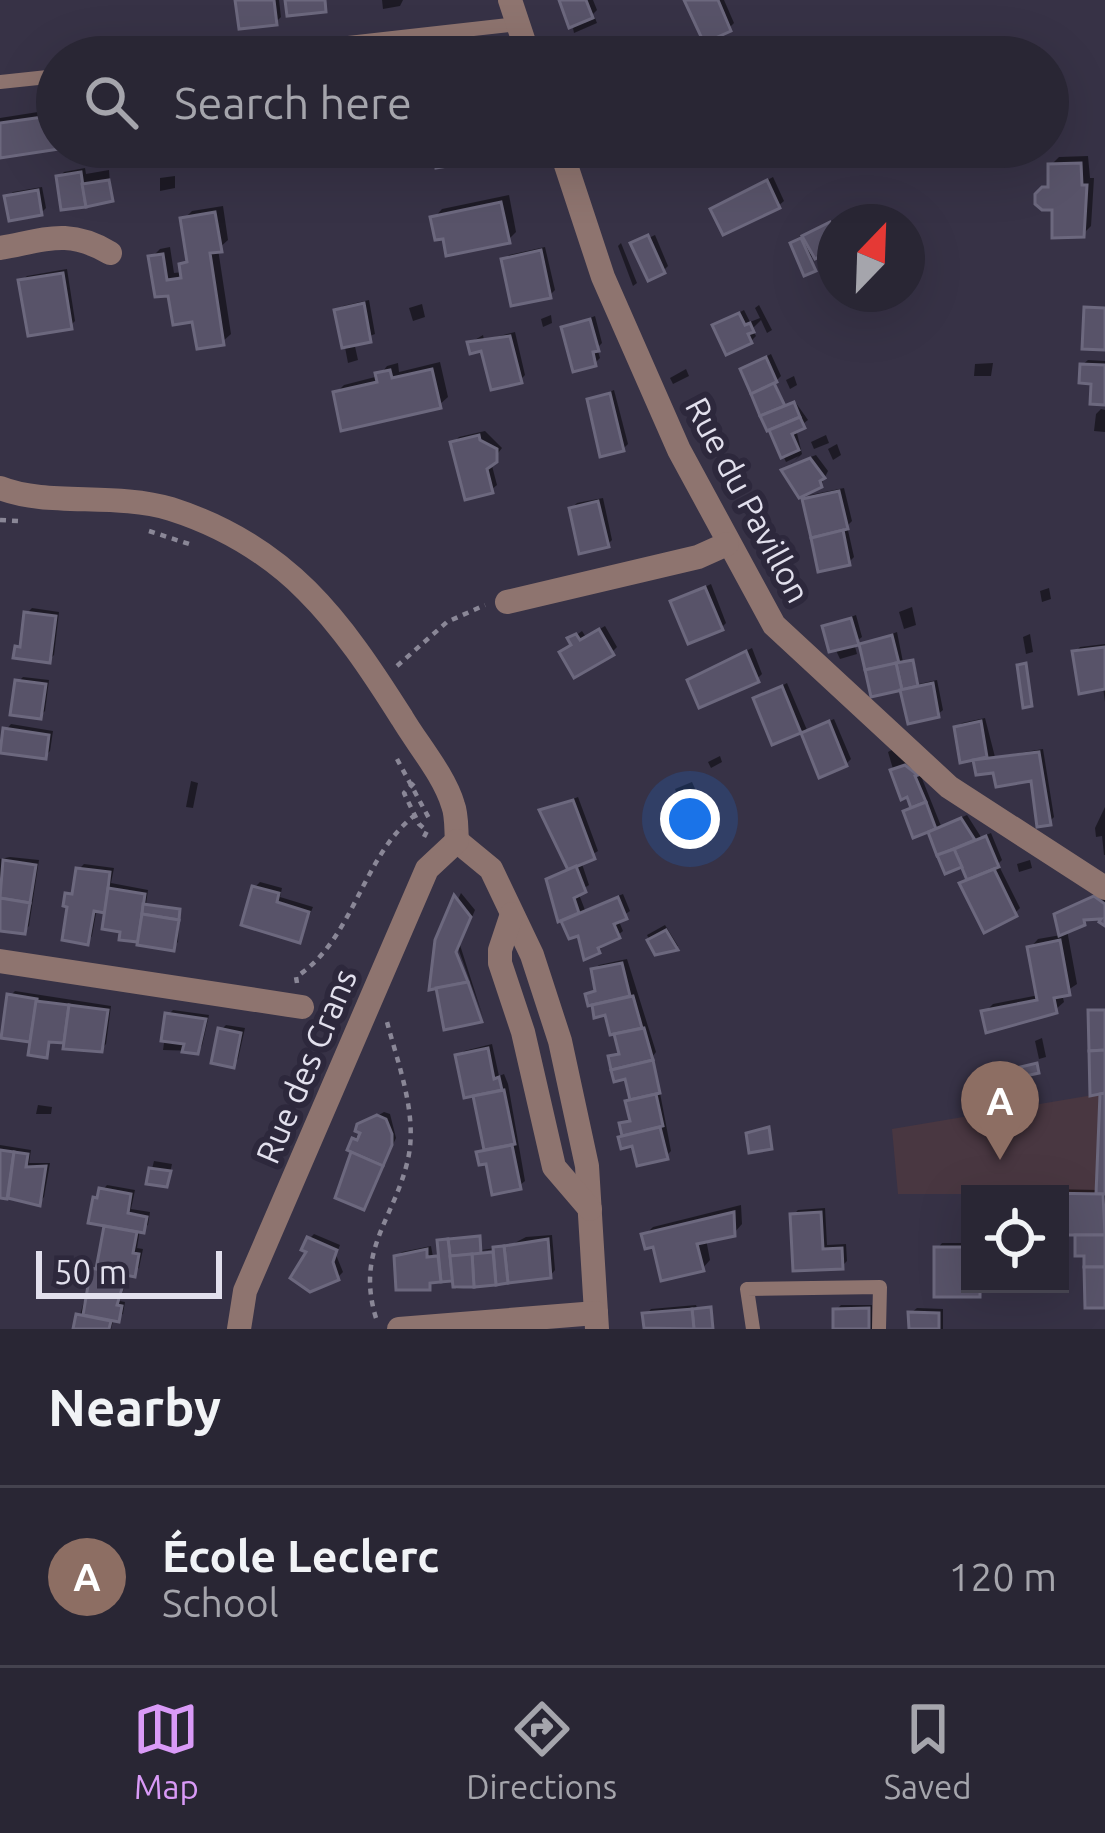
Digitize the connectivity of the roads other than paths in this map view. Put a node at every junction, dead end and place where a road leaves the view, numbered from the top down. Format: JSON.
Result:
{"nodes":[{"id":1,"x":514,"y":12,"type":"edge"},
{"id":2,"x":358,"y":36,"type":"edge"},
{"id":3,"x":36,"y":78,"type":"edge"},
{"id":4,"x":0,"y":82,"type":"edge"},
{"id":5,"x":567,"y":168,"type":"edge"},
{"id":6,"x":0,"y":248,"type":"edge"},
{"id":7,"x":110,"y":253,"type":"dead end"},
{"id":8,"x":0,"y":488,"type":"edge"},
{"id":9,"x":727,"y":544,"type":"junction"},
{"id":10,"x":506,"y":602,"type":"road end"},
{"id":11,"x":457,"y":841,"type":"junction"},
{"id":12,"x":1105,"y":888,"type":"edge"},
{"id":13,"x":0,"y":961,"type":"edge"},
{"id":14,"x":302,"y":1007,"type":"dead end"},
{"id":15,"x":596,"y":1321,"type":"edge"},
{"id":16,"x":239,"y":1329,"type":"edge"},
{"id":17,"x":399,"y":1329,"type":"edge"},
{"id":18,"x":753,"y":1329,"type":"edge"},
{"id":19,"x":879,"y":1329,"type":"edge"}],
"edges":[{"from":1,"to":2,"type":"lane"},
{"from":3,"to":4,"type":"lane"},
{"from":5,"to":9,"type":"street","name":"Rue du Pavillon"},
{"from":6,"to":7,"type":"street"},
{"from":8,"to":11,"type":"street"},
{"from":9,"to":10,"type":"street"},
{"from":9,"to":12,"type":"street","name":"Rue du Pavillon"},
{"from":11,"to":15,"type":"street"},
{"from":11,"to":16,"type":"street","name":"Rue des Crans"},
{"from":13,"to":14,"type":"street"},
{"from":15,"to":17,"type":"street"},
{"from":18,"to":19,"type":"lane"}]}
